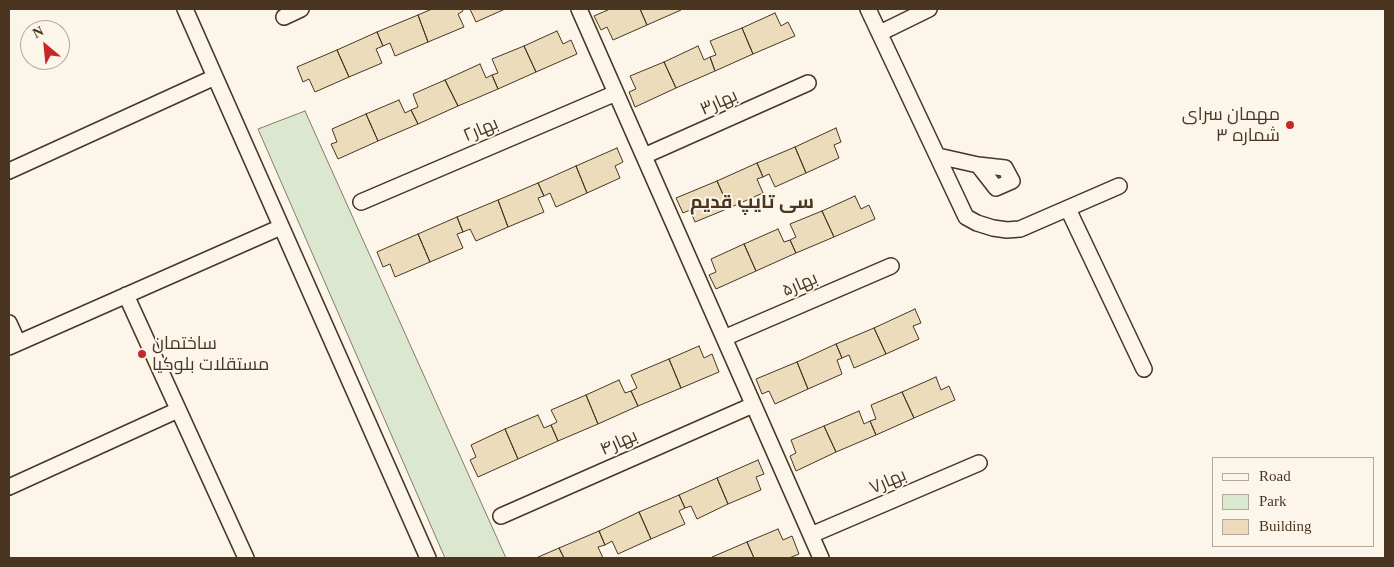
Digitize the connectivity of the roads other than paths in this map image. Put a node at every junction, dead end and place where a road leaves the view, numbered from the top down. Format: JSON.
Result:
{"nodes":[{"id":1,"x":184,"y":9,"type":"edge"},
{"id":2,"x":301,"y":9,"type":"edge"},
{"id":3,"x":579,"y":9,"type":"edge"},
{"id":4,"x":868,"y":9,"type":"edge"},
{"id":5,"x":929,"y":9,"type":"edge"},
{"id":6,"x":908,"y":13,"type":"edge"},
{"id":7,"x":284,"y":16,"type":"dead end"},
{"id":8,"x":880,"y":33,"type":"junction"},
{"id":9,"x":215,"y":77,"type":"junction"},
{"id":10,"x":808,"y":83,"type":"dead end"},
{"id":11,"x":616,"y":93,"type":"junction"},
{"id":12,"x":644,"y":156,"type":"junction"},
{"id":13,"x":938,"y":156,"type":"junction"},
{"id":14,"x":978,"y":165,"type":"dead end"},
{"id":15,"x":9,"y":172,"type":"edge"},
{"id":16,"x":1119,"y":186,"type":"dead end"},
{"id":17,"x":361,"y":202,"type":"dead end"},
{"id":18,"x":1068,"y":209,"type":"junction"},
{"id":19,"x":281,"y":227,"type":"junction"},
{"id":20,"x":891,"y":266,"type":"dead end"},
{"id":21,"x":126,"y":295,"type":"junction"},
{"id":22,"x":9,"y":323,"type":"edge"},
{"id":23,"x":724,"y":338,"type":"junction"},
{"id":24,"x":13,"y":345,"type":"edge"},
{"id":25,"x":1144,"y":369,"type":"dead end"},
{"id":26,"x":753,"y":405,"type":"junction"},
{"id":27,"x":178,"y":410,"type":"junction"},
{"id":28,"x":979,"y":463,"type":"dead end"},
{"id":29,"x":9,"y":487,"type":"edge"},
{"id":30,"x":500,"y":516,"type":"dead end"},
{"id":31,"x":811,"y":535,"type":"junction"},
{"id":32,"x":246,"y":558,"type":"edge"},
{"id":33,"x":428,"y":558,"type":"edge"},
{"id":34,"x":821,"y":558,"type":"edge"}],
"edges":[{"from":1,"to":9,"type":"street"},
{"from":2,"to":7,"type":"street"},
{"from":3,"to":11,"type":"street"},
{"from":4,"to":8,"type":"street"},
{"from":5,"to":6,"type":"street"},
{"from":6,"to":8,"type":"street"},
{"from":8,"to":13,"type":"street"},
{"from":9,"to":15,"type":"street"},
{"from":9,"to":19,"type":"street"},
{"from":10,"to":12,"type":"street","name":"بهار۳"},
{"from":11,"to":12,"type":"street"},
{"from":11,"to":17,"type":"street","name":"بهار۲"},
{"from":12,"to":23,"type":"street"},
{"from":13,"to":14,"type":"street"},
{"from":13,"to":18,"type":"street"},
{"from":16,"to":18,"type":"street"},
{"from":18,"to":25,"type":"street"},
{"from":19,"to":21,"type":"street"},
{"from":19,"to":33,"type":"street"},
{"from":20,"to":23,"type":"street","name":"بهار۵"},
{"from":21,"to":24,"type":"street"},
{"from":21,"to":27,"type":"street"},
{"from":22,"to":24,"type":"street"},
{"from":23,"to":26,"type":"street"},
{"from":26,"to":30,"type":"street","name":"بهار۴"},
{"from":26,"to":31,"type":"street"},
{"from":27,"to":29,"type":"street"},
{"from":27,"to":32,"type":"street"},
{"from":28,"to":31,"type":"street","name":"بهار۷"},
{"from":31,"to":34,"type":"street"}]}
